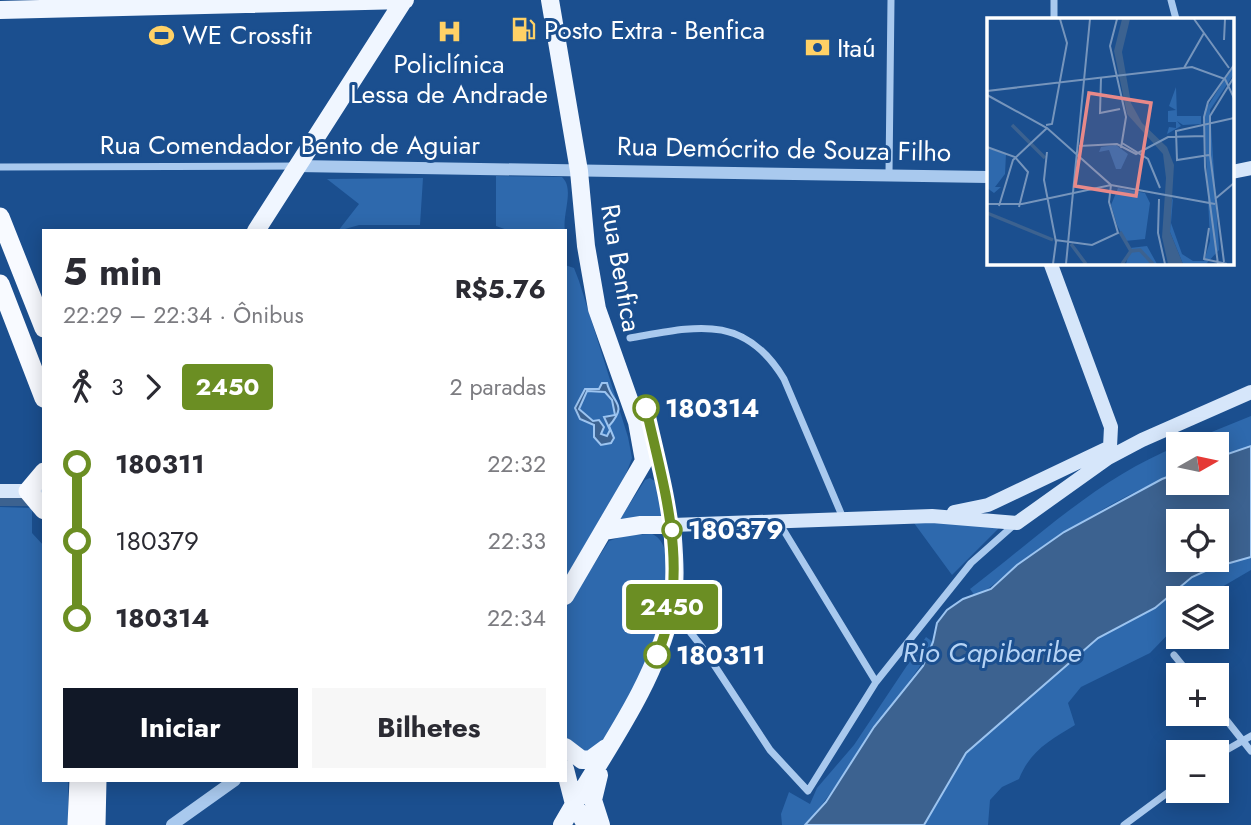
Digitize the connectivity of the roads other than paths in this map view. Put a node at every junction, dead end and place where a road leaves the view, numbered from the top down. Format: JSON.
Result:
{"nodes":[{"id":1,"x":405,"y":0,"type":"edge"},
{"id":2,"x":550,"y":0,"type":"edge"},
{"id":3,"x":891,"y":0,"type":"edge"},
{"id":4,"x":1054,"y":0,"type":"edge"},
{"id":5,"x":1171,"y":0,"type":"edge"},
{"id":6,"x":371,"y":1,"type":"edge"},
{"id":7,"x":228,"y":2,"type":"edge"},
{"id":8,"x":113,"y":3,"type":"edge"},
{"id":9,"x":9,"y":7,"type":"edge"},
{"id":10,"x":1054,"y":18,"type":"edge"},
{"id":11,"x":1176,"y":18,"type":"edge"},
{"id":12,"x":297,"y":166,"type":"junction"},
{"id":13,"x":0,"y":167,"type":"edge"},
{"id":14,"x":579,"y":171,"type":"junction"},
{"id":15,"x":889,"y":173,"type":"junction"},
{"id":16,"x":987,"y":177,"type":"edge"},
{"id":17,"x":0,"y":217,"type":"edge"},
{"id":18,"x":257,"y":229,"type":"edge"},
{"id":19,"x":1052,"y":264,"type":"edge"},
{"id":20,"x":0,"y":284,"type":"edge"},
{"id":21,"x":4,"y":306,"type":"edge"},
{"id":22,"x":42,"y":315,"type":"edge"},
{"id":23,"x":630,"y":338,"type":"dead end"},
{"id":24,"x":1251,"y":392,"type":"edge"},
{"id":25,"x":42,"y":393,"type":"edge"},
{"id":26,"x":1111,"y":427,"type":"junction"},
{"id":27,"x":1142,"y":440,"type":"junction"},
{"id":28,"x":36,"y":490,"type":"edge"},
{"id":29,"x":0,"y":491,"type":"edge"},
{"id":30,"x":932,"y":516,"type":"junction"},
{"id":31,"x":844,"y":519,"type":"junction"},
{"id":32,"x":777,"y":520,"type":"junction"},
{"id":33,"x":1017,"y":523,"type":"junction"},
{"id":34,"x":694,"y":524,"type":"junction"},
{"id":35,"x":672,"y":525,"type":"junction"},
{"id":36,"x":603,"y":531,"type":"junction"},
{"id":37,"x":673,"y":546,"type":"junction"},
{"id":38,"x":567,"y":593,"type":"edge"},
{"id":39,"x":672,"y":609,"type":"junction"},
{"id":40,"x":1174,"y":655,"type":"dead end"},
{"id":41,"x":1180,"y":663,"type":"edge"},
{"id":42,"x":876,"y":682,"type":"junction"},
{"id":43,"x":1229,"y":724,"type":"edge"},
{"id":44,"x":1251,"y":736,"type":"edge"},
{"id":45,"x":1242,"y":740,"type":"junction"},
{"id":46,"x":610,"y":745,"type":"junction"},
{"id":47,"x":1229,"y":748,"type":"edge"},
{"id":48,"x":567,"y":749,"type":"edge"},
{"id":49,"x":1251,"y":751,"type":"edge"},
{"id":50,"x":567,"y":777,"type":"edge"},
{"id":51,"x":79,"y":782,"type":"edge"},
{"id":52,"x":97,"y":782,"type":"edge"},
{"id":53,"x":232,"y":782,"type":"edge"},
{"id":54,"x":1166,"y":794,"type":"edge"},
{"id":55,"x":574,"y":804,"type":"junction"},
{"id":56,"x":77,"y":825,"type":"edge"},
{"id":57,"x":96,"y":825,"type":"edge"},
{"id":58,"x":172,"y":825,"type":"edge"},
{"id":59,"x":562,"y":825,"type":"edge"},
{"id":60,"x":586,"y":825,"type":"edge"},
{"id":61,"x":601,"y":825,"type":"edge"},
{"id":62,"x":1124,"y":825,"type":"edge"}],
"edges":[{"from":1,"to":6,"type":"main road"},
{"from":1,"to":12,"type":"main road"},
{"from":2,"to":14,"type":"main road","name":"Rua Benfica"},
{"from":3,"to":15,"type":"street"},
{"from":4,"to":10,"type":"street"},
{"from":5,"to":11,"type":"street"},
{"from":6,"to":7,"type":"main road"},
{"from":7,"to":8,"type":"main road"},
{"from":8,"to":9,"type":"main road"},
{"from":12,"to":13,"type":"street","name":"Rua Comendador Bento de Aguiar"},
{"from":12,"to":14,"type":"street","name":"Rua Comendador Bento de Aguiar"},
{"from":12,"to":18,"type":"main road"},
{"from":14,"to":15,"type":"street","name":"Rua Demócrito de Souza Filho"},
{"from":14,"to":36,"type":"main road","name":"Rua Benfica"},
{"from":15,"to":16,"type":"street","name":"Rua Demócrito de Souza Filho"},
{"from":17,"to":22,"type":"highway"},
{"from":19,"to":26,"type":"main road"},
{"from":20,"to":21,"type":"highway"},
{"from":21,"to":25,"type":"highway"},
{"from":23,"to":31,"type":"street"},
{"from":24,"to":27,"type":"main road"},
{"from":26,"to":27,"type":"main road"},
{"from":26,"to":30,"type":"main road"},
{"from":27,"to":33,"type":"main road"},
{"from":28,"to":29,"type":"main road"},
{"from":30,"to":31,"type":"main road"},
{"from":30,"to":33,"type":"main road"},
{"from":31,"to":32,"type":"main road"},
{"from":32,"to":34,"type":"main road"},
{"from":32,"to":42,"type":"street"},
{"from":33,"to":42,"type":"street"},
{"from":34,"to":35,"type":"main road"},
{"from":34,"to":37,"type":"main road"},
{"from":35,"to":36,"type":"main road"},
{"from":35,"to":37,"type":"main road"},
{"from":36,"to":38,"type":"main road","name":"Rua Benfica"},
{"from":37,"to":39,"type":"main road"},
{"from":39,"to":42,"type":"street"},
{"from":39,"to":46,"type":"main road"},
{"from":40,"to":41,"type":"street"},
{"from":43,"to":45,"type":"street"},
{"from":44,"to":45,"type":"street"},
{"from":45,"to":47,"type":"street"},
{"from":45,"to":49,"type":"street"},
{"from":46,"to":48,"type":"main road"},
{"from":46,"to":55,"type":"main road"},
{"from":46,"to":61,"type":"main road"},
{"from":50,"to":55,"type":"main road"},
{"from":51,"to":56,"type":"highway"},
{"from":52,"to":57,"type":"highway"},
{"from":53,"to":58,"type":"street"},
{"from":54,"to":62,"type":"street"},
{"from":55,"to":59,"type":"main road"},
{"from":55,"to":60,"type":"main road"}]}
